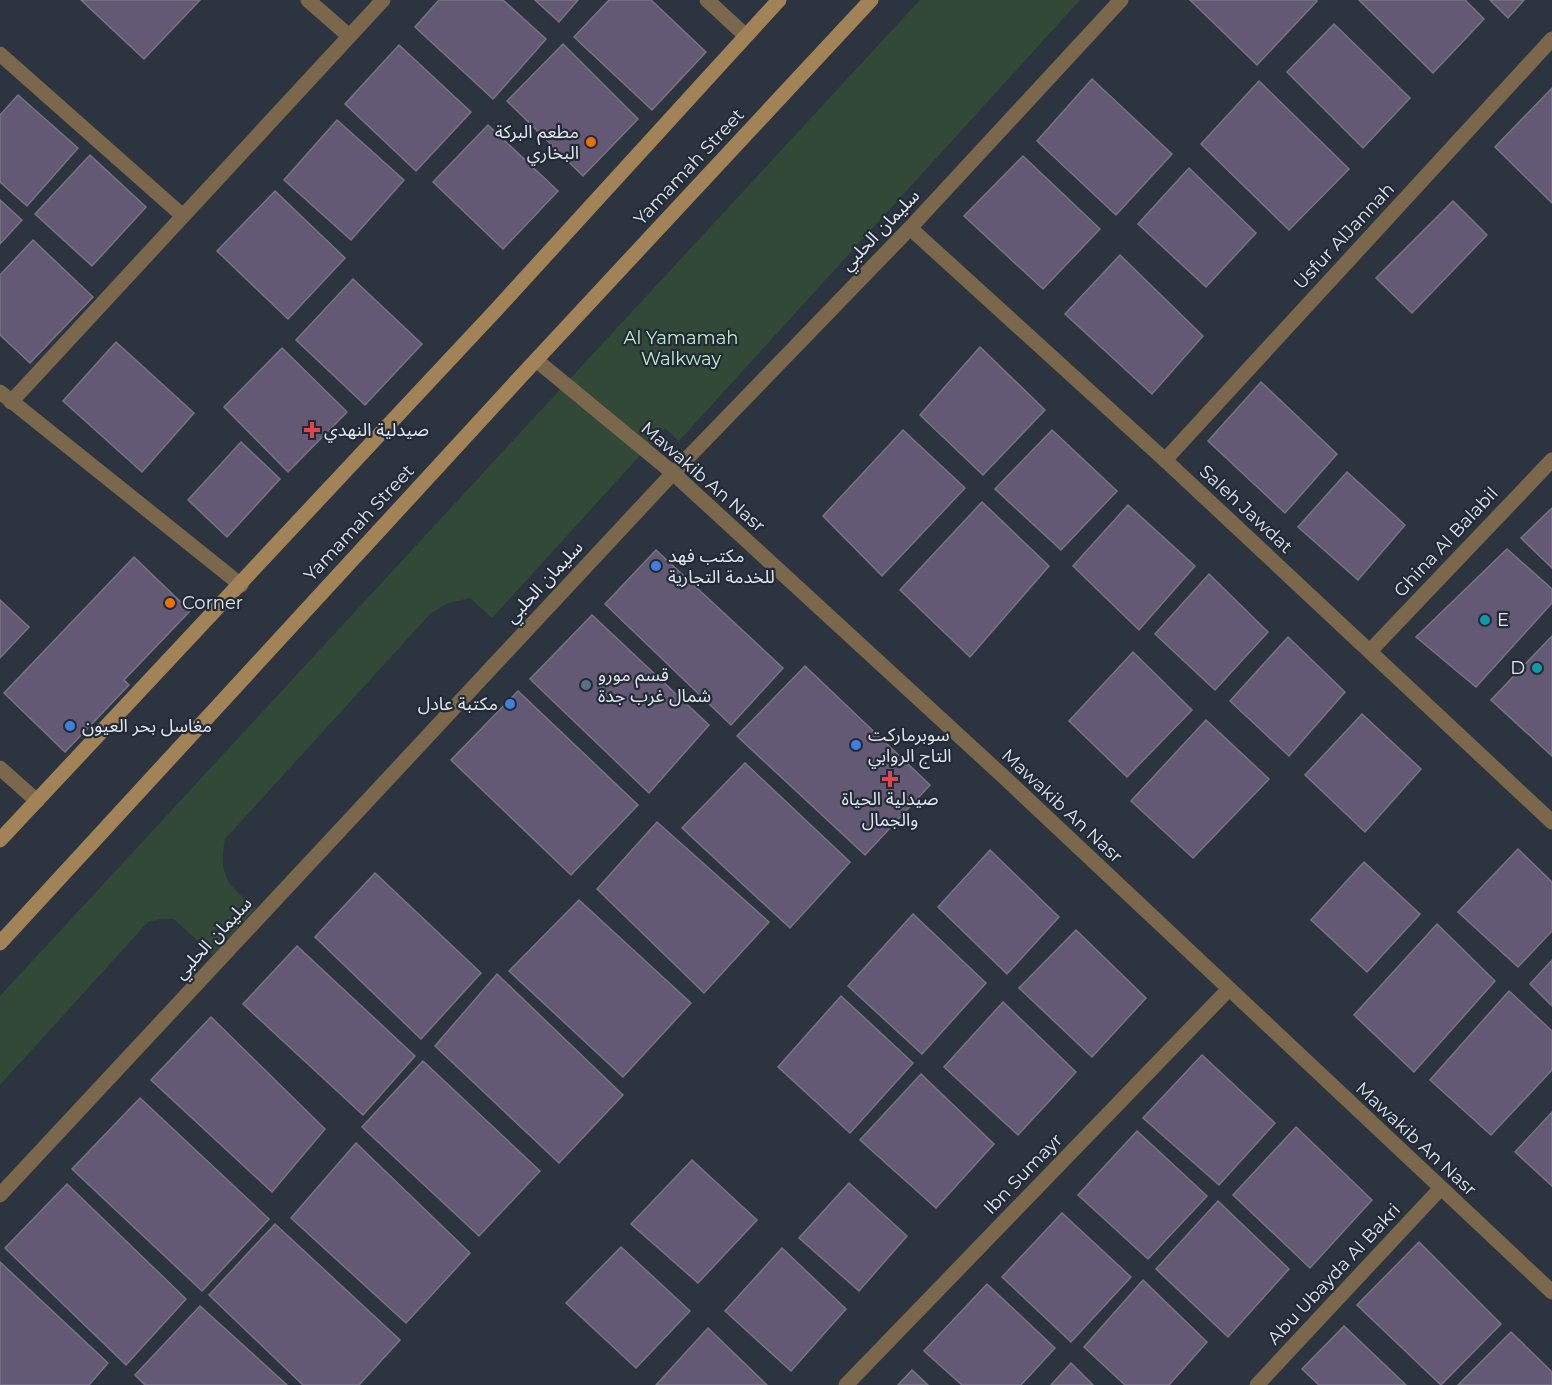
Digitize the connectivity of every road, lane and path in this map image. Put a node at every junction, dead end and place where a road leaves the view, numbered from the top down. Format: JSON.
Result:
{"nodes":[{"id":1,"x":308,"y":0,"type":"edge"},
{"id":2,"x":383,"y":0,"type":"edge"},
{"id":3,"x":707,"y":0,"type":"edge"},
{"id":4,"x":779,"y":0,"type":"edge"},
{"id":5,"x":871,"y":0,"type":"edge"},
{"id":6,"x":1121,"y":0,"type":"edge"},
{"id":7,"x":350,"y":36,"type":"junction"},
{"id":8,"x":746,"y":36,"type":"junction"},
{"id":9,"x":1552,"y":39,"type":"edge"},
{"id":10,"x":0,"y":54,"type":"edge"},
{"id":11,"x":183,"y":216,"type":"junction"},
{"id":12,"x":910,"y":228,"type":"junction"},
{"id":13,"x":536,"y":360,"type":"junction"},
{"id":14,"x":5,"y":397,"type":"edge"},
{"id":15,"x":1165,"y":460,"type":"junction"},
{"id":16,"x":1552,"y":460,"type":"edge"},
{"id":17,"x":673,"y":473,"type":"junction"},
{"id":18,"x":241,"y":585,"type":"junction"},
{"id":19,"x":1370,"y":651,"type":"junction"},
{"id":20,"x":0,"y":768,"type":"edge"},
{"id":21,"x":37,"y":801,"type":"junction"},
{"id":22,"x":1552,"y":822,"type":"edge"},
{"id":23,"x":0,"y":840,"type":"edge"},
{"id":24,"x":0,"y":943,"type":"edge"},
{"id":25,"x":1228,"y":990,"type":"junction"},
{"id":26,"x":1440,"y":1189,"type":"junction"},
{"id":27,"x":0,"y":1195,"type":"edge"},
{"id":28,"x":1552,"y":1292,"type":"edge"},
{"id":29,"x":846,"y":1385,"type":"edge"},
{"id":30,"x":1257,"y":1385,"type":"edge"}],
"edges":[{"from":1,"to":7,"type":"street"},
{"from":2,"to":7,"type":"street"},
{"from":3,"to":8,"type":"street"},
{"from":4,"to":8,"type":"main road"},
{"from":5,"to":13,"type":"main road","name":"Yamamah Street"},
{"from":6,"to":12,"type":"street","name":"سليمان الحلبي"},
{"from":7,"to":11,"type":"street"},
{"from":8,"to":18,"type":"main road"},
{"from":9,"to":15,"type":"street","name":"Usfur AlJannah"},
{"from":10,"to":11,"type":"street"},
{"from":11,"to":14,"type":"street"},
{"from":12,"to":15,"type":"street","name":"Saleh Jawdat"},
{"from":12,"to":17,"type":"street","name":"سليمان الحلبي"},
{"from":13,"to":17,"type":"street","name":"Mawakib An Nasr"},
{"from":13,"to":24,"type":"main road","name":"Yamamah Street"},
{"from":14,"to":18,"type":"street"},
{"from":15,"to":19,"type":"street","name":"Saleh Jawdat"},
{"from":16,"to":19,"type":"street","name":"Ghina Al Balabil"},
{"from":17,"to":25,"type":"street","name":"Mawakib An Nasr"},
{"from":17,"to":27,"type":"street","name":"سليمان الحلبي"},
{"from":18,"to":21,"type":"main road"},
{"from":19,"to":22,"type":"street","name":"Saleh Jawdat"},
{"from":20,"to":21,"type":"street"},
{"from":21,"to":23,"type":"main road"},
{"from":25,"to":26,"type":"street","name":"Mawakib An Nasr"},
{"from":25,"to":29,"type":"street","name":"Ibn Sumayr"},
{"from":26,"to":28,"type":"street","name":"Mawakib An Nasr"},
{"from":26,"to":30,"type":"street","name":"Abu Ubayda Al Bakri"}]}
